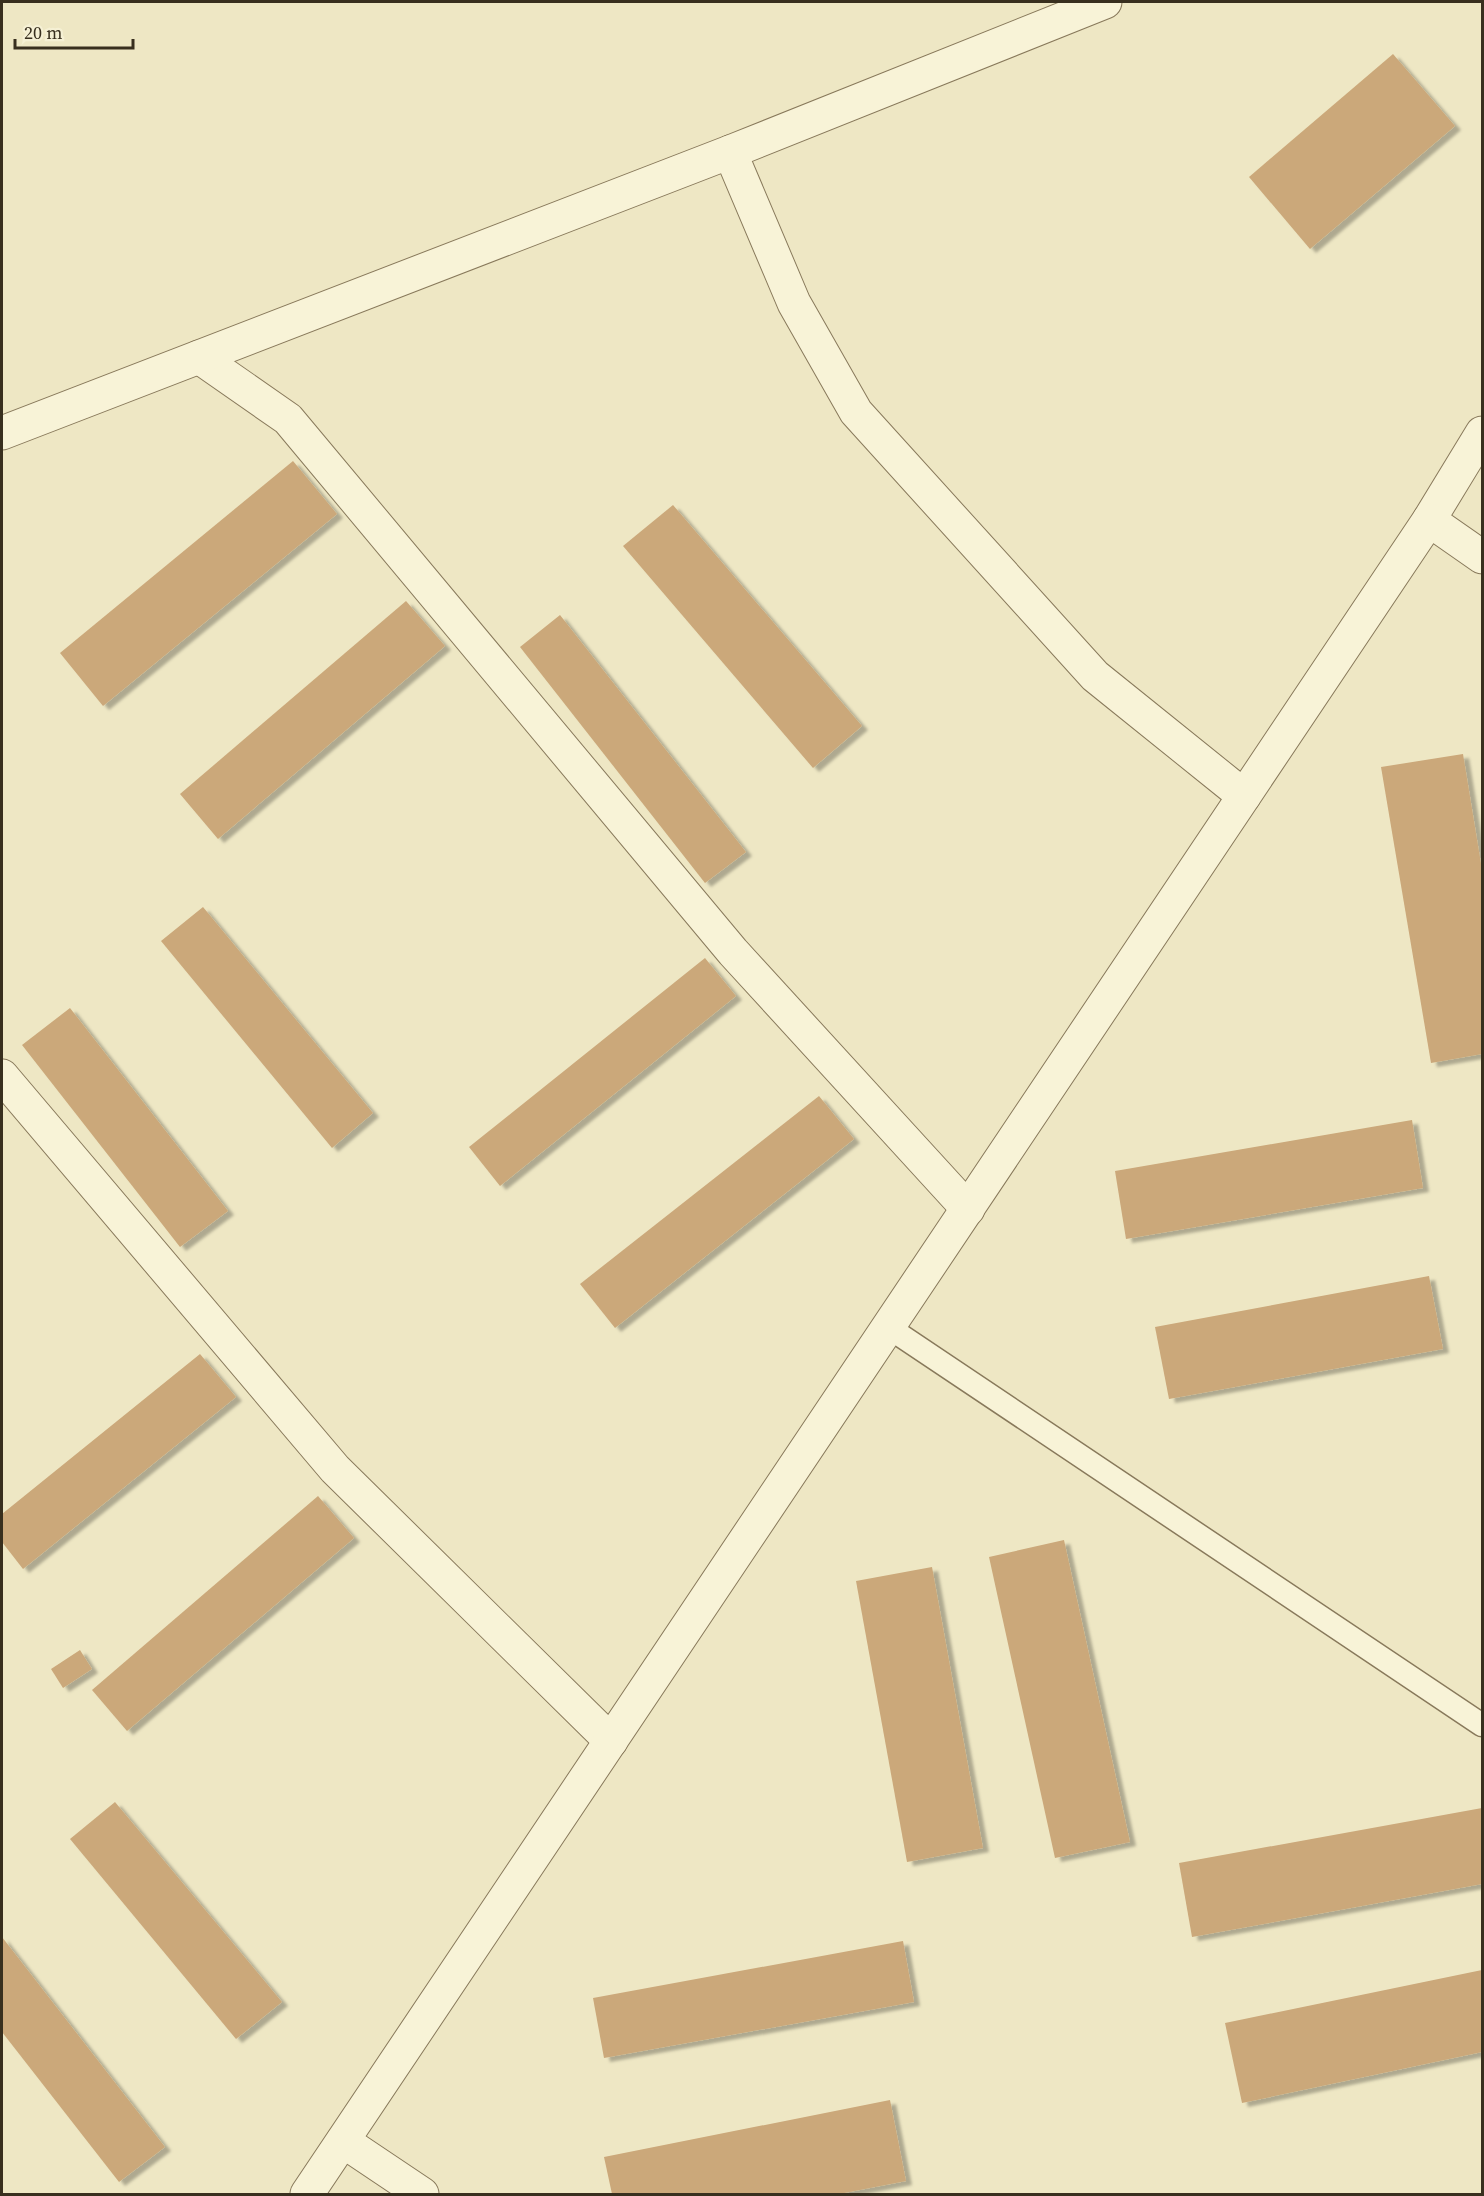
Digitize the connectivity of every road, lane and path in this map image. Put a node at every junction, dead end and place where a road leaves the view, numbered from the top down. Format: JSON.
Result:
{"nodes":[{"id":1,"x":1105,"y":2,"type":"edge"},
{"id":2,"x":730,"y":152,"type":"junction"},
{"id":3,"x":199,"y":357,"type":"junction"},
{"id":4,"x":2,"y":433,"type":"edge"},
{"id":5,"x":1482,"y":433,"type":"edge"},
{"id":6,"x":1429,"y":520,"type":"junction"},
{"id":7,"x":1482,"y":557,"type":"edge"},
{"id":8,"x":1244,"y":796,"type":"junction"},
{"id":9,"x":2,"y":1076,"type":"edge"},
{"id":10,"x":968,"y":1209,"type":"junction"},
{"id":11,"x":888,"y":1327,"type":"junction"},
{"id":12,"x":1482,"y":1725,"type":"edge"},
{"id":13,"x":611,"y":1741,"type":"junction"},
{"id":14,"x":343,"y":2140,"type":"junction"},
{"id":15,"x":307,"y":2194,"type":"edge"},
{"id":16,"x":422,"y":2194,"type":"edge"}],
"edges":[{"from":1,"to":2,"type":"street"},
{"from":2,"to":3,"type":"street"},
{"from":2,"to":8,"type":"street"},
{"from":3,"to":4,"type":"street"},
{"from":3,"to":10,"type":"street"},
{"from":5,"to":6,"type":"street"},
{"from":6,"to":7,"type":"street"},
{"from":6,"to":8,"type":"street"},
{"from":8,"to":10,"type":"street"},
{"from":9,"to":13,"type":"street"},
{"from":10,"to":11,"type":"street"},
{"from":11,"to":12,"type":"lane"},
{"from":11,"to":13,"type":"street"},
{"from":13,"to":14,"type":"street"},
{"from":14,"to":15,"type":"street"},
{"from":14,"to":16,"type":"street"}]}
